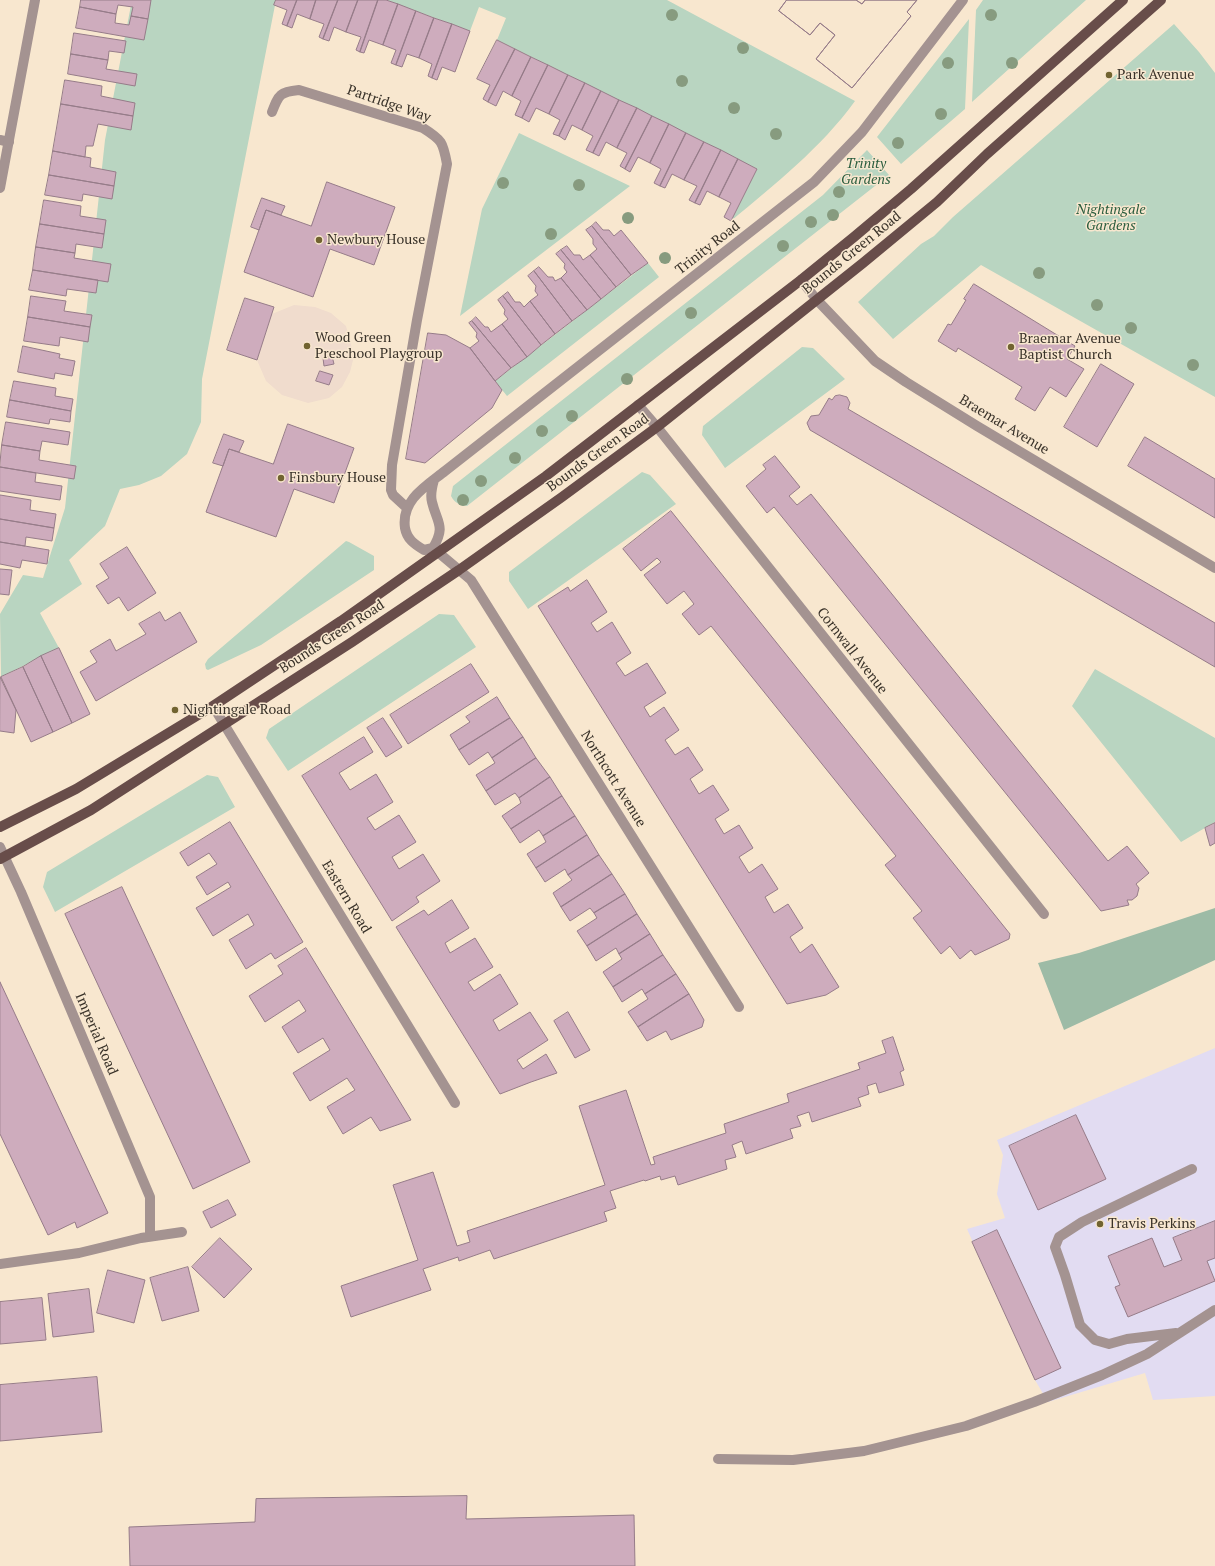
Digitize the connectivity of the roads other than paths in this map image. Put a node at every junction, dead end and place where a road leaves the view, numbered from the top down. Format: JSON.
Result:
{"nodes":[{"id":1,"x":35,"y":0,"type":"edge"},
{"id":2,"x":963,"y":0,"type":"edge"},
{"id":3,"x":1123,"y":0,"type":"edge"},
{"id":4,"x":1161,"y":0,"type":"edge"},
{"id":5,"x":272,"y":112,"type":"dead end"},
{"id":6,"x":4,"y":141,"type":"edge"},
{"id":7,"x":0,"y":188,"type":"edge"},
{"id":8,"x":801,"y":280,"type":"junction"},
{"id":9,"x":817,"y":300,"type":"junction"},
{"id":10,"x":638,"y":406,"type":"junction"},
{"id":11,"x":657,"y":427,"type":"junction"},
{"id":12,"x":434,"y":480,"type":"junction"},
{"id":13,"x":406,"y":508,"type":"junction"},
{"id":14,"x":436,"y":550,"type":"junction"},
{"id":15,"x":1215,"y":568,"type":"edge"},
{"id":16,"x":459,"y":570,"type":"junction"},
{"id":17,"x":213,"y":706,"type":"junction"},
{"id":18,"x":224,"y":724,"type":"junction"},
{"id":19,"x":0,"y":827,"type":"edge"},
{"id":20,"x":2,"y":854,"type":"edge"},
{"id":21,"x":1044,"y":914,"type":"dead end"},
{"id":22,"x":739,"y":1007,"type":"dead end"},
{"id":23,"x":455,"y":1103,"type":"dead end"},
{"id":24,"x":1192,"y":1169,"type":"dead end"},
{"id":25,"x":182,"y":1232,"type":"dead end"},
{"id":26,"x":150,"y":1236,"type":"junction"},
{"id":27,"x":0,"y":1264,"type":"edge"},
{"id":28,"x":1215,"y":1310,"type":"edge"},
{"id":29,"x":1178,"y":1333,"type":"junction"},
{"id":30,"x":718,"y":1459,"type":"dead end"}],
"edges":[{"from":1,"to":6,"type":"street"},
{"from":2,"to":12,"type":"street","name":"Trinity Road"},
{"from":3,"to":8,"type":"main road","name":"Bounds Green Road"},
{"from":4,"to":9,"type":"main road","name":"Bounds Green Road"},
{"from":5,"to":13,"type":"street","name":"Partridge Way"},
{"from":6,"to":7,"type":"street"},
{"from":8,"to":9,"type":"street","name":"Braemar Avenue"},
{"from":8,"to":10,"type":"main road","name":"Bounds Green Road"},
{"from":9,"to":11,"type":"main road","name":"Bounds Green Road"},
{"from":9,"to":15,"type":"street","name":"Braemar Avenue"},
{"from":10,"to":11,"type":"street","name":"Cornwall Avenue"},
{"from":10,"to":14,"type":"main road","name":"Bounds Green Road"},
{"from":11,"to":16,"type":"main road","name":"Bounds Green Road"},
{"from":11,"to":21,"type":"street","name":"Cornwall Avenue"},
{"from":12,"to":13,"type":"street","name":"Trinity Road"},
{"from":12,"to":14,"type":"street"},
{"from":13,"to":14,"type":"street"},
{"from":14,"to":16,"type":"street"},
{"from":14,"to":17,"type":"main road","name":"Bounds Green Road"},
{"from":16,"to":18,"type":"main road","name":"Bounds Green Road"},
{"from":16,"to":22,"type":"street","name":"Northcott Avenue"},
{"from":17,"to":18,"type":"street","name":"Eastern Road"},
{"from":17,"to":19,"type":"main road","name":"Bounds Green Road"},
{"from":18,"to":20,"type":"main road","name":"Bounds Green Road"},
{"from":18,"to":23,"type":"street","name":"Eastern Road"},
{"from":20,"to":26,"type":"street","name":"Imperial Road"},
{"from":24,"to":29,"type":"street"},
{"from":25,"to":26,"type":"street"},
{"from":26,"to":27,"type":"street"},
{"from":28,"to":29,"type":"street"},
{"from":29,"to":30,"type":"street"}]}
